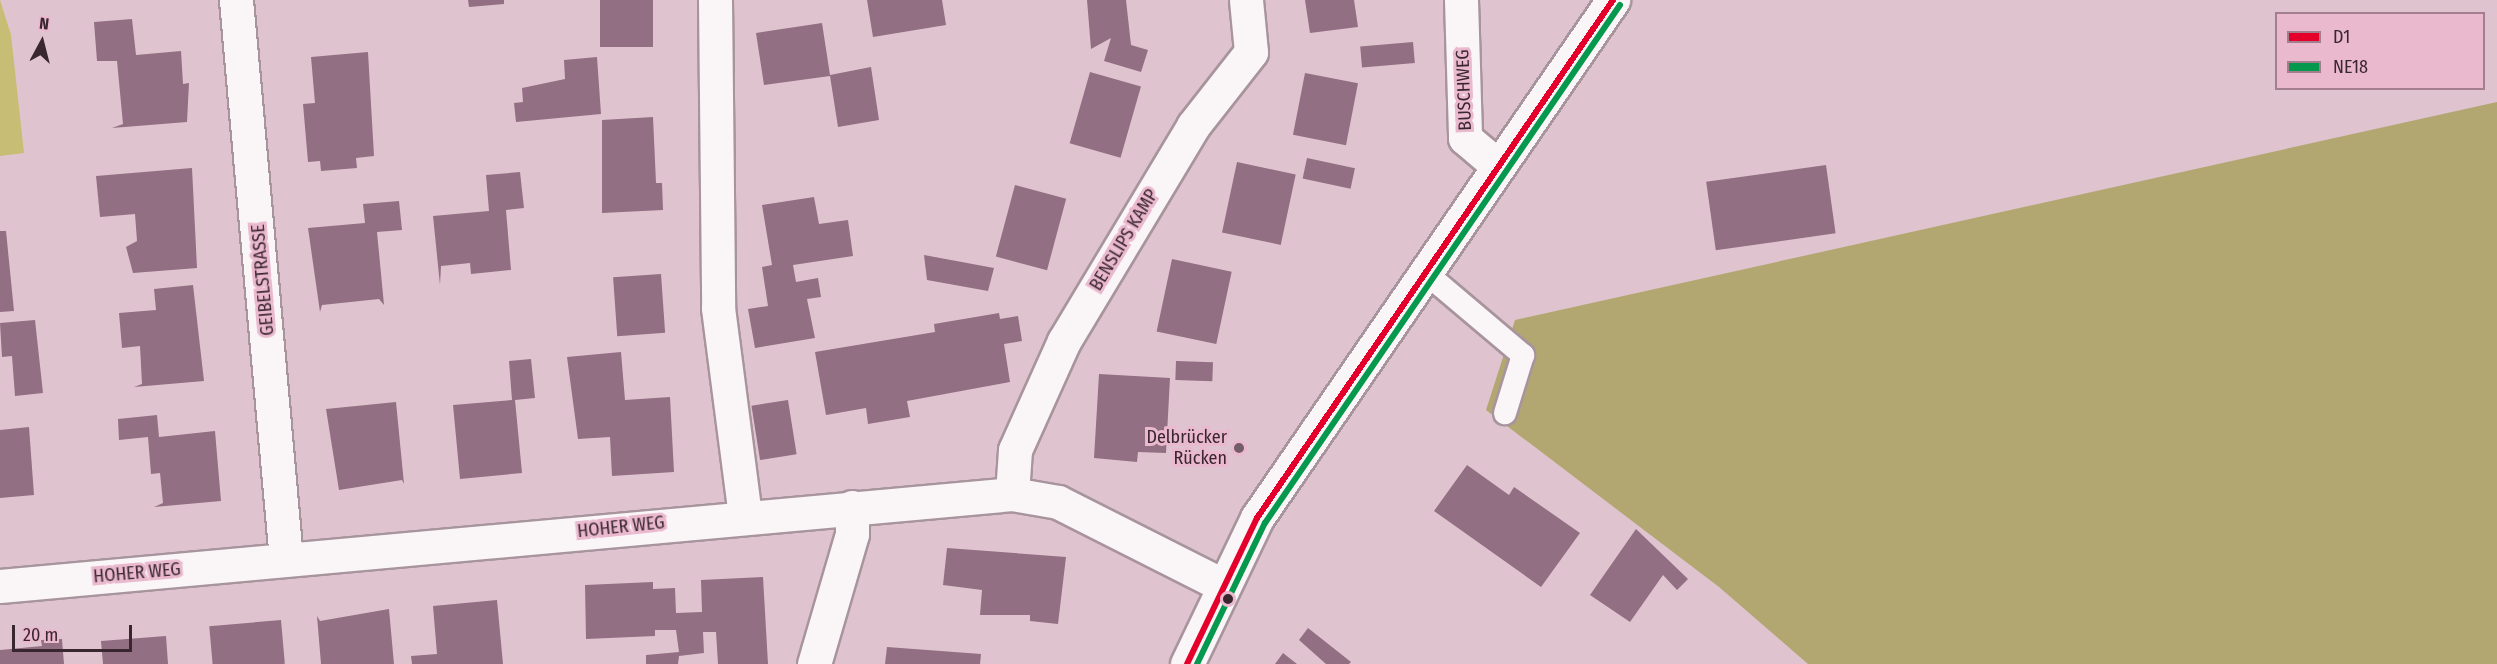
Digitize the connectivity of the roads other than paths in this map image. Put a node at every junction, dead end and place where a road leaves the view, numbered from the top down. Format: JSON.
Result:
{"nodes":[{"id":1,"x":236,"y":0,"type":"edge"},
{"id":2,"x":715,"y":0,"type":"edge"},
{"id":3,"x":1246,"y":0,"type":"edge"},
{"id":4,"x":1461,"y":0,"type":"edge"},
{"id":5,"x":1613,"y":0,"type":"edge"},
{"id":6,"x":1497,"y":165,"type":"junction"},
{"id":7,"x":1426,"y":274,"type":"junction"},
{"id":8,"x":1505,"y":413,"type":"dead end"},
{"id":9,"x":1012,"y":494,"type":"junction"},
{"id":10,"x":852,"y":507,"type":"junction"},
{"id":11,"x":745,"y":515,"type":"junction"},
{"id":12,"x":286,"y":559,"type":"junction"},
{"id":13,"x":1222,"y":585,"type":"junction"},
{"id":14,"x":0,"y":586,"type":"edge"},
{"id":15,"x":814,"y":664,"type":"edge"},
{"id":16,"x":1187,"y":664,"type":"edge"}],
"edges":[{"from":1,"to":12,"type":"street","name":"GEIBELSTRASSE"},
{"from":2,"to":11,"type":"street"},
{"from":3,"to":9,"type":"street","name":"BENSLIPS KAMP"},
{"from":4,"to":6,"type":"street","name":"BUSCHWEG"},
{"from":5,"to":6,"type":"street"},
{"from":6,"to":7,"type":"street"},
{"from":7,"to":8,"type":"lane"},
{"from":7,"to":13,"type":"street"},
{"from":9,"to":10,"type":"street","name":"HOHER WEG"},
{"from":9,"to":13,"type":"street","name":"HOHER WEG"},
{"from":10,"to":11,"type":"street","name":"HOHER WEG"},
{"from":10,"to":15,"type":"street"},
{"from":11,"to":12,"type":"street","name":"HOHER WEG"},
{"from":12,"to":14,"type":"street","name":"HOHER WEG"},
{"from":13,"to":16,"type":"street"}]}
